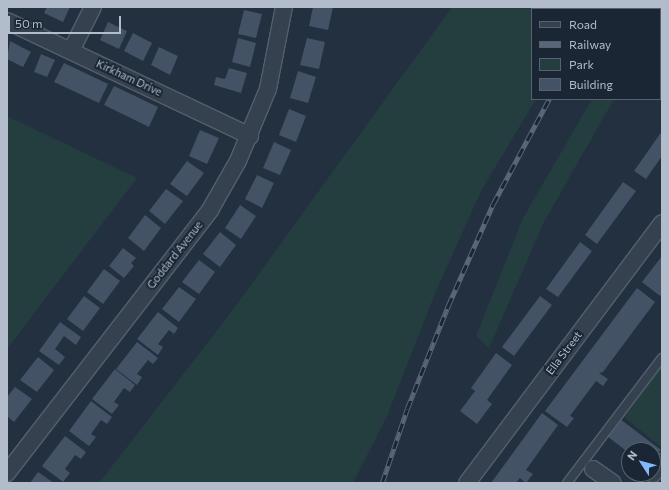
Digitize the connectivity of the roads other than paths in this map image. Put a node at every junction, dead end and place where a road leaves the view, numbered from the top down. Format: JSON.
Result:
{"nodes":[{"id":1,"x":93,"y":7,"type":"edge"},
{"id":2,"x":284,"y":7,"type":"edge"},
{"id":3,"x":7,"y":21,"type":"edge"},
{"id":4,"x":72,"y":51,"type":"junction"},
{"id":5,"x":250,"y":136,"type":"junction"},
{"id":6,"x":662,"y":223,"type":"edge"},
{"id":7,"x":662,"y":358,"type":"edge"},
{"id":8,"x":593,"y":469,"type":"dead end"},
{"id":9,"x":7,"y":473,"type":"edge"},
{"id":10,"x":467,"y":483,"type":"edge"},
{"id":11,"x":567,"y":483,"type":"edge"},
{"id":12,"x":612,"y":483,"type":"edge"}],
"edges":[{"from":1,"to":4,"type":"street"},
{"from":2,"to":5,"type":"street","name":"Goddard Avenue"},
{"from":3,"to":4,"type":"street","name":"Kirkham Drive"},
{"from":4,"to":5,"type":"street","name":"Kirkham Drive"},
{"from":5,"to":9,"type":"street","name":"Goddard Avenue"},
{"from":6,"to":10,"type":"street","name":"Ella Street"},
{"from":7,"to":11,"type":"lane"},
{"from":8,"to":12,"type":"street"}]}
